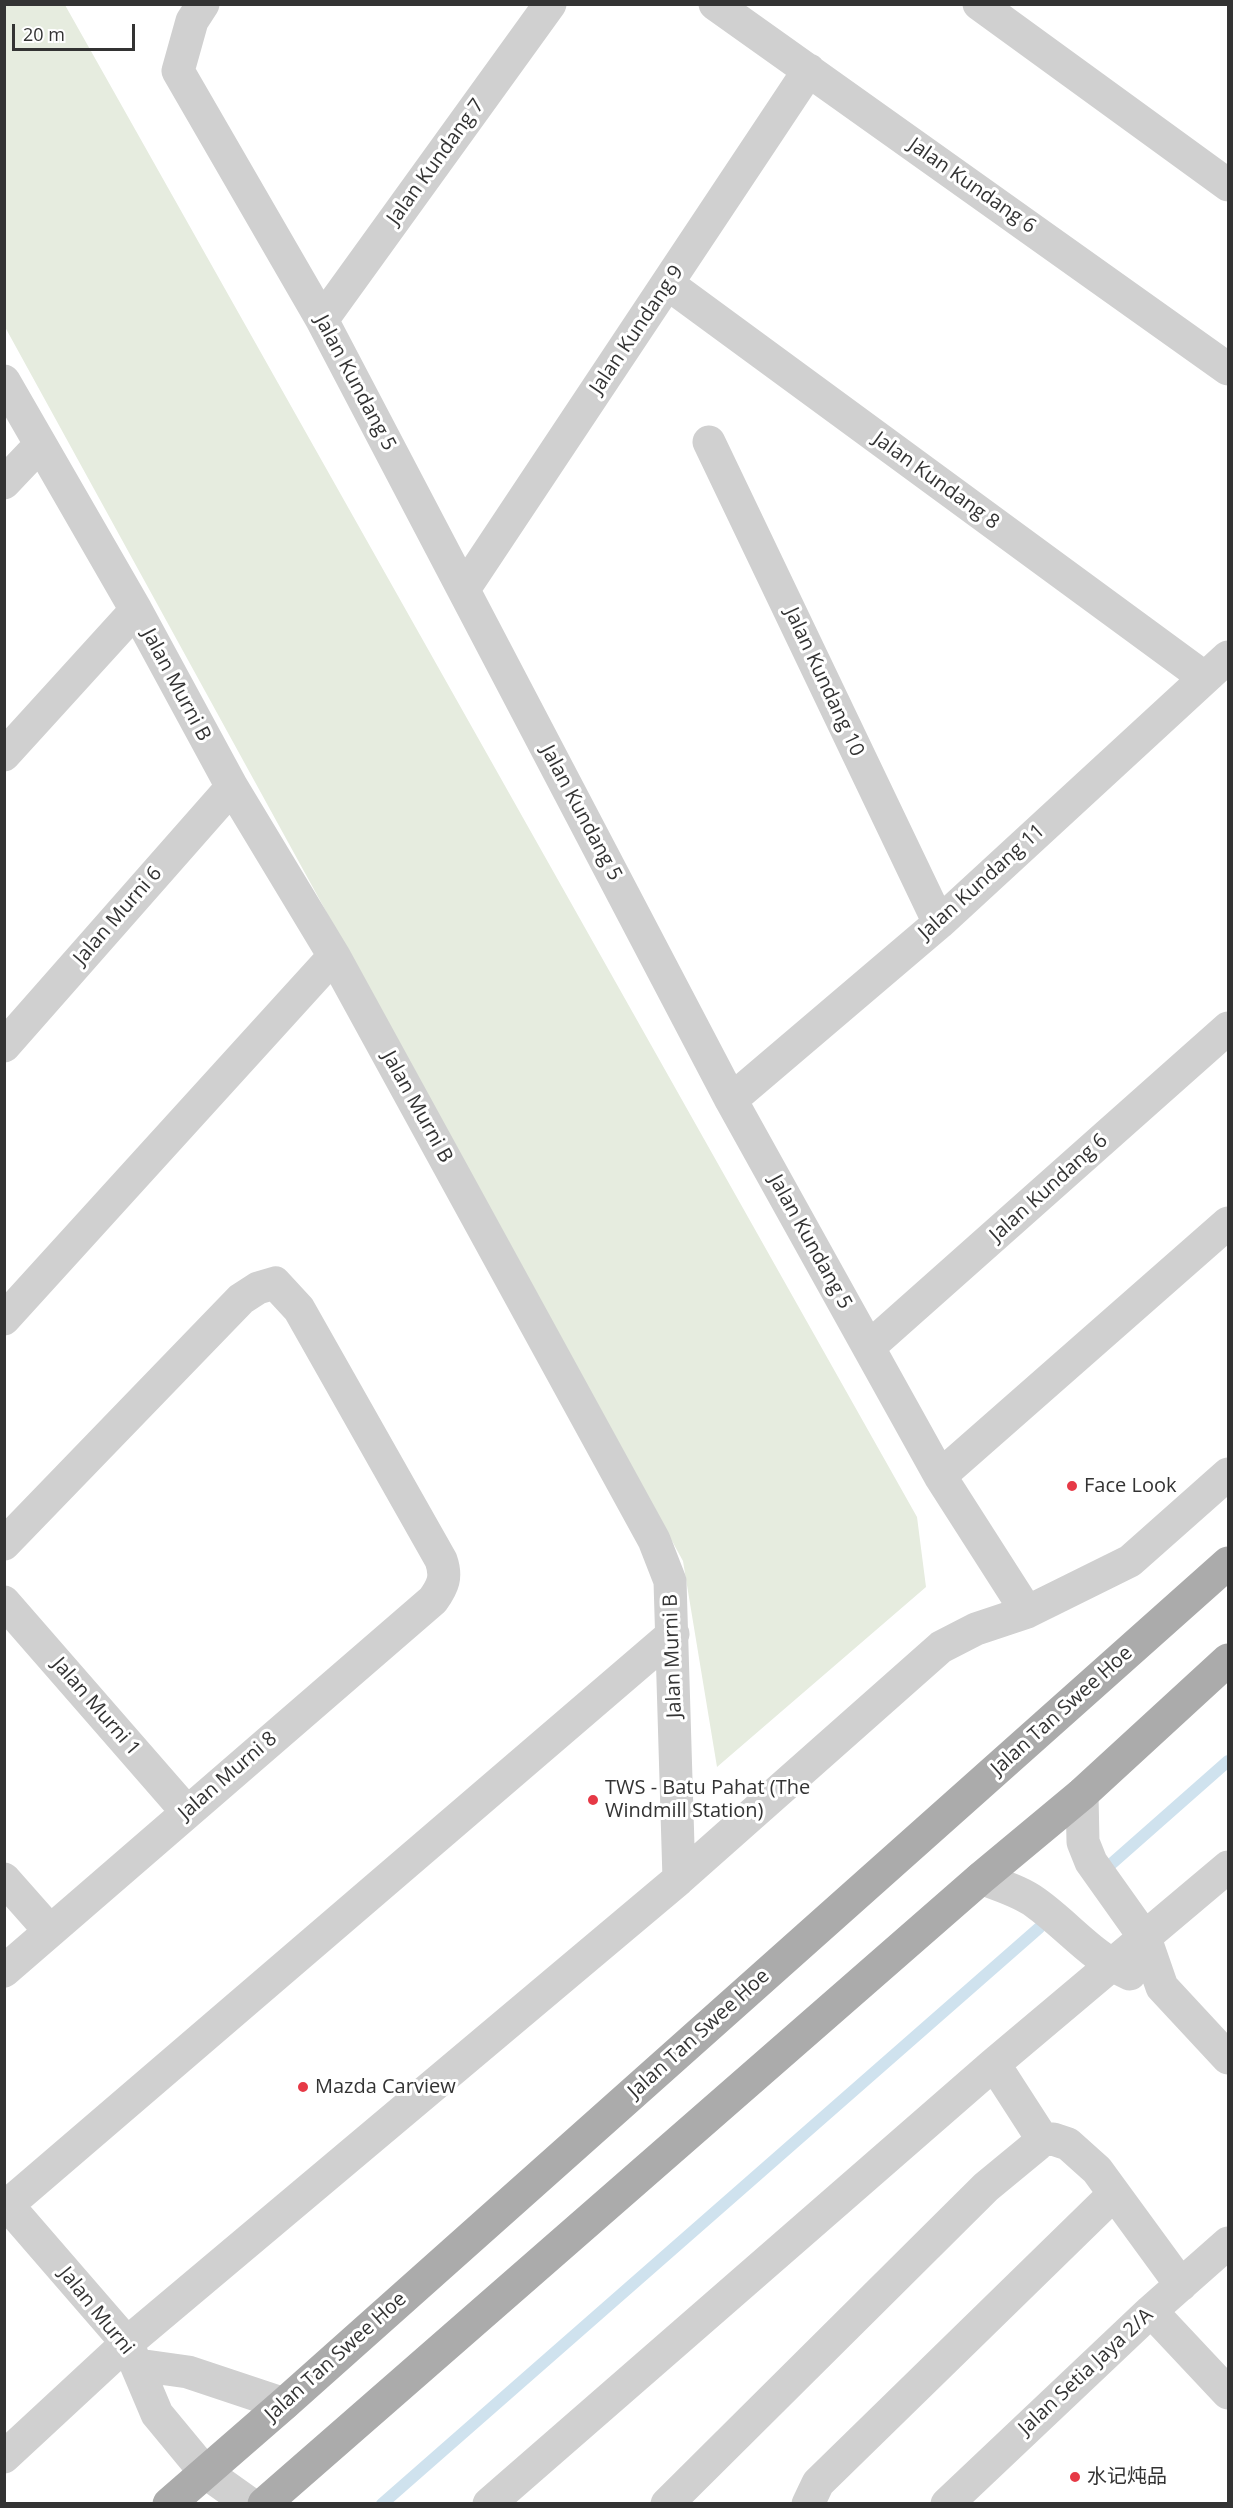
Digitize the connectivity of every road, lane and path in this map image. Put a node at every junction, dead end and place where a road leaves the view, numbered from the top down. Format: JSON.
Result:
{"nodes":[{"id":1,"x":203,"y":4,"type":"edge"},
{"id":2,"x":550,"y":4,"type":"edge"},
{"id":3,"x":715,"y":4,"type":"edge"},
{"id":4,"x":979,"y":4,"type":"edge"},
{"id":5,"x":809,"y":70,"type":"junction"},
{"id":6,"x":1228,"y":185,"type":"edge"},
{"id":7,"x":668,"y":284,"type":"junction"},
{"id":8,"x":322,"y":320,"type":"junction"},
{"id":9,"x":1228,"y":369,"type":"edge"},
{"id":10,"x":4,"y":381,"type":"edge"},
{"id":11,"x":710,"y":442,"type":"dead end"},
{"id":12,"x":40,"y":445,"type":"junction"},
{"id":13,"x":4,"y":483,"type":"edge"},
{"id":14,"x":464,"y":589,"type":"junction"},
{"id":15,"x":136,"y":610,"type":"junction"},
{"id":16,"x":1217,"y":668,"type":"edge"},
{"id":17,"x":4,"y":755,"type":"edge"},
{"id":18,"x":232,"y":787,"type":"junction"},
{"id":19,"x":939,"y":923,"type":"junction"},
{"id":20,"x":334,"y":956,"type":"junction"},
{"id":21,"x":1228,"y":1028,"type":"edge"},
{"id":22,"x":4,"y":1046,"type":"edge"},
{"id":23,"x":730,"y":1101,"type":"junction"},
{"id":24,"x":1228,"y":1223,"type":"edge"},
{"id":25,"x":4,"y":1319,"type":"edge"},
{"id":26,"x":869,"y":1347,"type":"junction"},
{"id":27,"x":1228,"y":1474,"type":"edge"},
{"id":28,"x":939,"y":1476,"type":"junction"},
{"id":29,"x":4,"y":1544,"type":"edge"},
{"id":30,"x":1228,"y":1563,"type":"edge"},
{"id":31,"x":4,"y":1602,"type":"edge"},
{"id":32,"x":1027,"y":1612,"type":"junction"},
{"id":33,"x":673,"y":1634,"type":"junction"},
{"id":34,"x":1228,"y":1660,"type":"edge"},
{"id":35,"x":1082,"y":1794,"type":"junction"},
{"id":36,"x":187,"y":1812,"type":"junction"},
{"id":37,"x":1228,"y":1867,"type":"edge"},
{"id":38,"x":679,"y":1878,"type":"junction"},
{"id":39,"x":981,"y":1878,"type":"junction"},
{"id":40,"x":4,"y":1879,"type":"edge"},
{"id":41,"x":50,"y":1932,"type":"junction"},
{"id":42,"x":1145,"y":1938,"type":"junction"},
{"id":43,"x":1110,"y":1965,"type":"junction"},
{"id":44,"x":4,"y":1971,"type":"edge"},
{"id":45,"x":1162,"y":1987,"type":"junction"},
{"id":46,"x":1228,"y":2058,"type":"edge"},
{"id":47,"x":994,"y":2064,"type":"junction"},
{"id":48,"x":1043,"y":2140,"type":"junction"},
{"id":49,"x":1114,"y":2194,"type":"junction"},
{"id":50,"x":6,"y":2205,"type":"edge"},
{"id":51,"x":1228,"y":2243,"type":"edge"},
{"id":52,"x":1181,"y":2284,"type":"junction"},
{"id":53,"x":1151,"y":2311,"type":"junction"},
{"id":54,"x":133,"y":2354,"type":"junction"},
{"id":55,"x":1228,"y":2393,"type":"edge"},
{"id":56,"x":284,"y":2404,"type":"junction"},
{"id":57,"x":4,"y":2457,"type":"edge"},
{"id":58,"x":205,"y":2472,"type":"junction"},
{"id":59,"x":169,"y":2504,"type":"edge"},
{"id":60,"x":250,"y":2504,"type":"edge"},
{"id":61,"x":264,"y":2504,"type":"edge"},
{"id":62,"x":489,"y":2504,"type":"edge"},
{"id":63,"x":667,"y":2504,"type":"edge"},
{"id":64,"x":808,"y":2504,"type":"edge"},
{"id":65,"x":947,"y":2504,"type":"edge"}],
"edges":[{"from":1,"to":8,"type":"street","name":"Jalan Kundang 5"},
{"from":2,"to":8,"type":"street","name":"Jalan Kundang 7"},
{"from":3,"to":5,"type":"street","name":"Jalan Kundang 6"},
{"from":4,"to":6,"type":"street"},
{"from":5,"to":7,"type":"street","name":"Jalan Kundang 9"},
{"from":5,"to":9,"type":"street","name":"Jalan Kundang 6"},
{"from":7,"to":14,"type":"street","name":"Jalan Kundang 9"},
{"from":7,"to":16,"type":"street","name":"Jalan Kundang 8"},
{"from":8,"to":14,"type":"street","name":"Jalan Kundang 5"},
{"from":10,"to":12,"type":"street","name":"Jalan Murni B"},
{"from":11,"to":19,"type":"street","name":"Jalan Kundang 10"},
{"from":12,"to":13,"type":"street"},
{"from":12,"to":15,"type":"street","name":"Jalan Murni B"},
{"from":14,"to":23,"type":"street","name":"Jalan Kundang 5"},
{"from":15,"to":17,"type":"street"},
{"from":15,"to":18,"type":"street","name":"Jalan Murni B"},
{"from":16,"to":19,"type":"street","name":"Jalan Kundang 11"},
{"from":18,"to":20,"type":"street","name":"Jalan Murni B"},
{"from":18,"to":22,"type":"street","name":"Jalan Murni 6"},
{"from":19,"to":23,"type":"street","name":"Jalan Kundang 11"},
{"from":20,"to":25,"type":"street"},
{"from":20,"to":33,"type":"street","name":"Jalan Murni B"},
{"from":21,"to":26,"type":"street","name":"Jalan Kundang 6"},
{"from":23,"to":26,"type":"street","name":"Jalan Kundang 5"},
{"from":24,"to":28,"type":"street"},
{"from":26,"to":28,"type":"street","name":"Jalan Kundang 5"},
{"from":27,"to":32,"type":"street"},
{"from":28,"to":32,"type":"street","name":"Jalan Kundang 5"},
{"from":29,"to":36,"type":"street","name":"Jalan Murni 8"},
{"from":30,"to":56,"type":"main road","name":"Jalan Tan Swee Hoe"},
{"from":31,"to":36,"type":"street","name":"Jalan Murni 1"},
{"from":32,"to":38,"type":"street"},
{"from":33,"to":38,"type":"street","name":"Jalan Murni B"},
{"from":33,"to":50,"type":"street"},
{"from":34,"to":35,"type":"main road"},
{"from":35,"to":39,"type":"main road"},
{"from":35,"to":42,"type":"street"},
{"from":36,"to":41,"type":"street","name":"Jalan Murni 8"},
{"from":37,"to":42,"type":"street"},
{"from":38,"to":54,"type":"street"},
{"from":39,"to":43,"type":"street"},
{"from":39,"to":61,"type":"main road"},
{"from":40,"to":41,"type":"street"},
{"from":41,"to":44,"type":"street","name":"Jalan Murni 8"},
{"from":42,"to":43,"type":"street"},
{"from":42,"to":45,"type":"street"},
{"from":43,"to":45,"type":"street"},
{"from":43,"to":47,"type":"street"},
{"from":45,"to":46,"type":"street"},
{"from":47,"to":48,"type":"street"},
{"from":47,"to":62,"type":"street"},
{"from":48,"to":49,"type":"street"},
{"from":48,"to":63,"type":"street"},
{"from":49,"to":52,"type":"street"},
{"from":49,"to":64,"type":"street"},
{"from":50,"to":54,"type":"street","name":"Jalan Murni"},
{"from":51,"to":52,"type":"street","name":"Jalan Setia Jaya 2/A"},
{"from":52,"to":53,"type":"street","name":"Jalan Setia Jaya 2/A"},
{"from":53,"to":55,"type":"street"},
{"from":53,"to":65,"type":"street","name":"Jalan Setia Jaya 2/A"},
{"from":54,"to":56,"type":"street"},
{"from":54,"to":57,"type":"street"},
{"from":54,"to":58,"type":"street","name":"Jalan Murni"},
{"from":56,"to":58,"type":"main road","name":"Jalan Tan Swee Hoe"},
{"from":58,"to":59,"type":"main road","name":"Jalan Tan Swee Hoe"},
{"from":58,"to":60,"type":"street","name":"Jalan Murni"}]}
